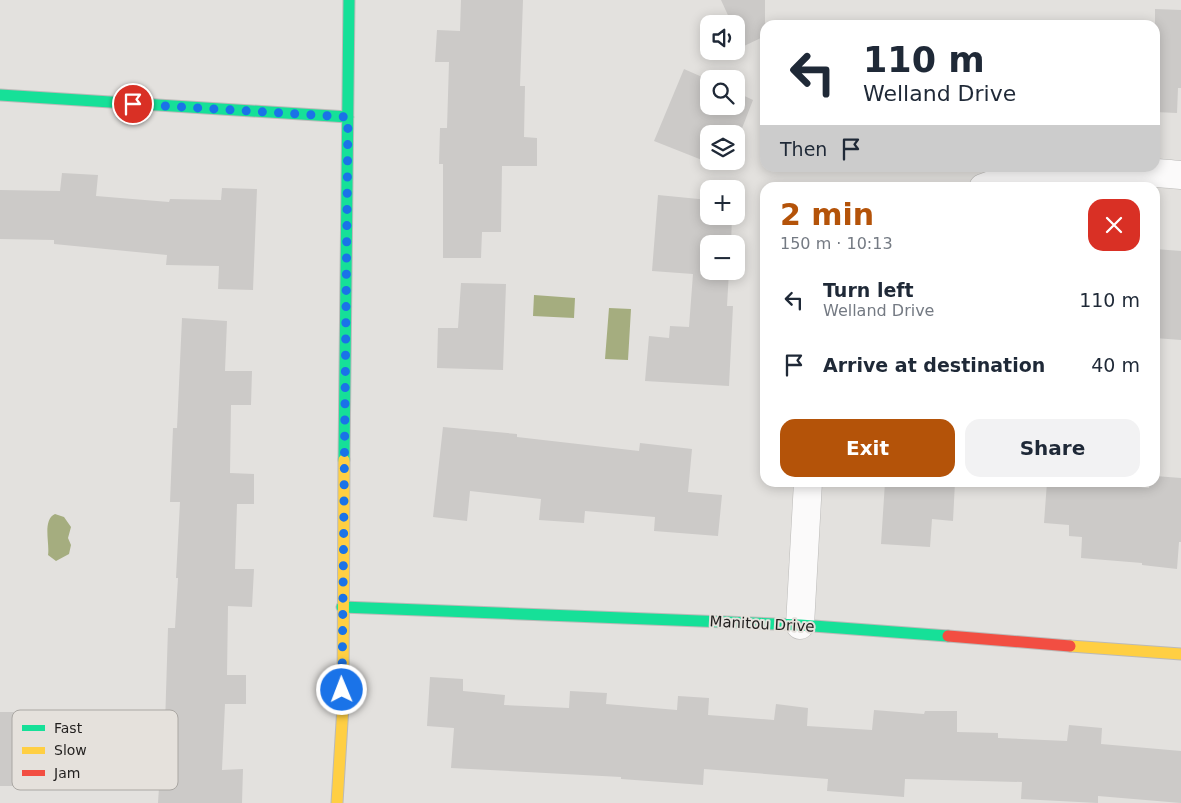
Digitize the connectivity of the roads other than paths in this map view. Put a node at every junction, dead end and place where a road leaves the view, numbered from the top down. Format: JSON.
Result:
{"nodes":[{"id":1,"x":349,"y":0,"type":"edge"},
{"id":2,"x":0,"y":95,"type":"edge"},
{"id":3,"x":348,"y":117,"type":"junction"},
{"id":4,"x":1050,"y":172,"type":"edge"},
{"id":5,"x":1124,"y":172,"type":"edge"},
{"id":6,"x":1181,"y":175,"type":"edge"},
{"id":7,"x":1000,"y":182,"type":"edge"},
{"id":8,"x":808,"y":487,"type":"edge"},
{"id":9,"x":342,"y":607,"type":"junction"},
{"id":10,"x":800,"y":625,"type":"junction"},
{"id":11,"x":1181,"y":654,"type":"edge"},
{"id":12,"x":337,"y":803,"type":"edge"}],
"edges":[{"from":1,"to":3,"type":"street"},
{"from":2,"to":3,"type":"street"},
{"from":3,"to":9,"type":"street"},
{"from":4,"to":7,"type":"street"},
{"from":5,"to":6,"type":"street"},
{"from":8,"to":10,"type":"street"},
{"from":9,"to":10,"type":"street","name":"Manitou Drive"},
{"from":9,"to":12,"type":"street"},
{"from":10,"to":11,"type":"street","name":"Manitou Drive"}]}
